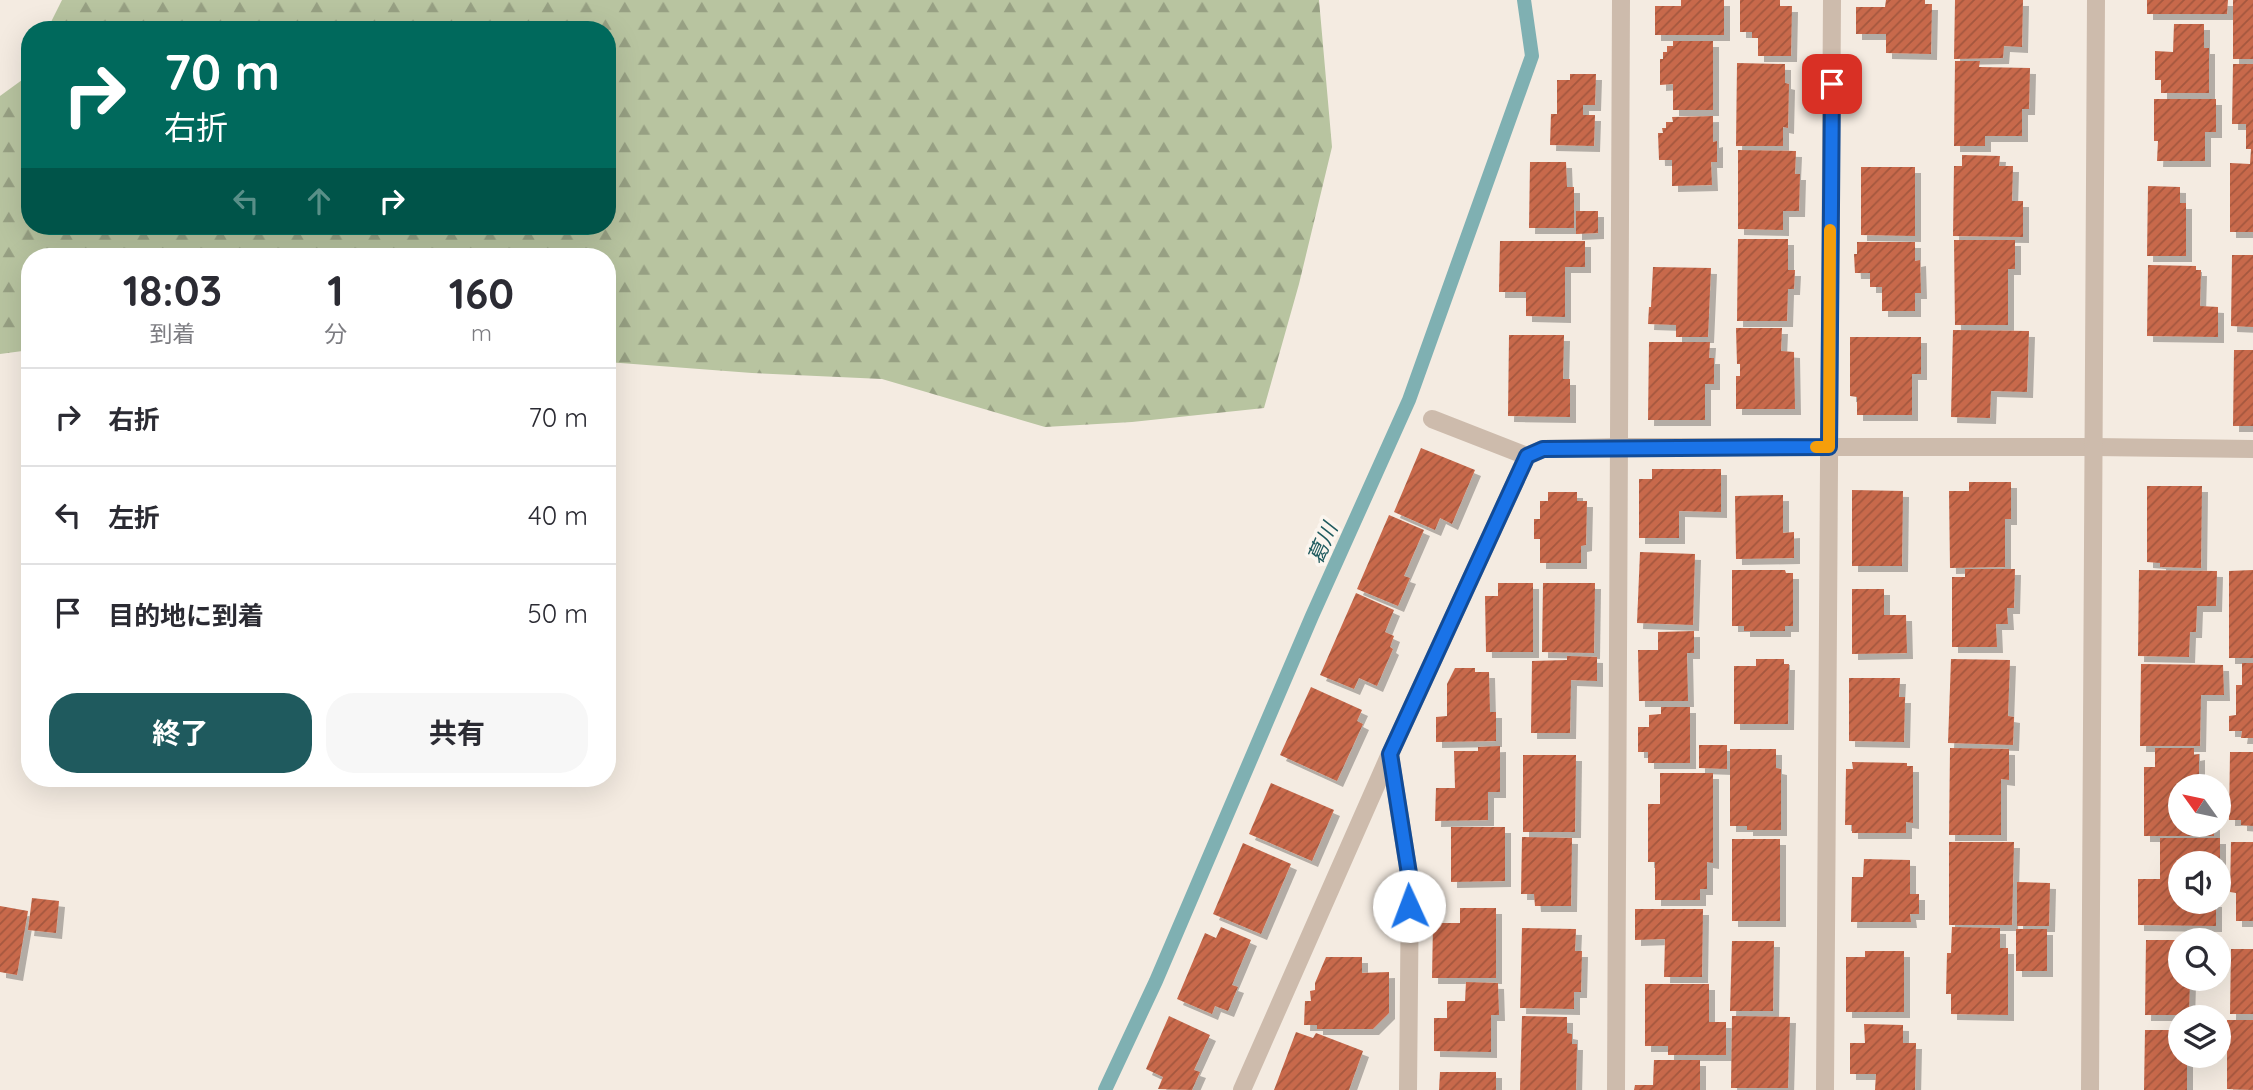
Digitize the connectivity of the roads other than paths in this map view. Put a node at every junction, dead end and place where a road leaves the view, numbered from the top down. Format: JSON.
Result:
{"nodes":[{"id":1,"x":1621,"y":0,"type":"edge"},
{"id":2,"x":1832,"y":0,"type":"edge"},
{"id":3,"x":2096,"y":0,"type":"edge"},
{"id":4,"x":1432,"y":419,"type":"dead end"},
{"id":5,"x":1619,"y":447,"type":"junction"},
{"id":6,"x":1829,"y":447,"type":"junction"},
{"id":7,"x":2094,"y":447,"type":"junction"},
{"id":8,"x":2253,"y":449,"type":"edge"},
{"id":9,"x":1527,"y":456,"type":"junction"},
{"id":10,"x":1390,"y":754,"type":"junction"},
{"id":11,"x":1241,"y":1090,"type":"edge"},
{"id":12,"x":1408,"y":1090,"type":"edge"},
{"id":13,"x":1616,"y":1090,"type":"edge"},
{"id":14,"x":1825,"y":1090,"type":"edge"},
{"id":15,"x":2090,"y":1090,"type":"edge"}],
"edges":[{"from":1,"to":5,"type":"street"},
{"from":2,"to":6,"type":"street"},
{"from":3,"to":7,"type":"street"},
{"from":4,"to":9,"type":"street"},
{"from":5,"to":6,"type":"street"},
{"from":5,"to":9,"type":"street"},
{"from":5,"to":13,"type":"street"},
{"from":6,"to":7,"type":"street"},
{"from":6,"to":14,"type":"street"},
{"from":7,"to":8,"type":"street"},
{"from":7,"to":15,"type":"street"},
{"from":9,"to":10,"type":"street"},
{"from":10,"to":11,"type":"street"},
{"from":10,"to":12,"type":"street"}]}
